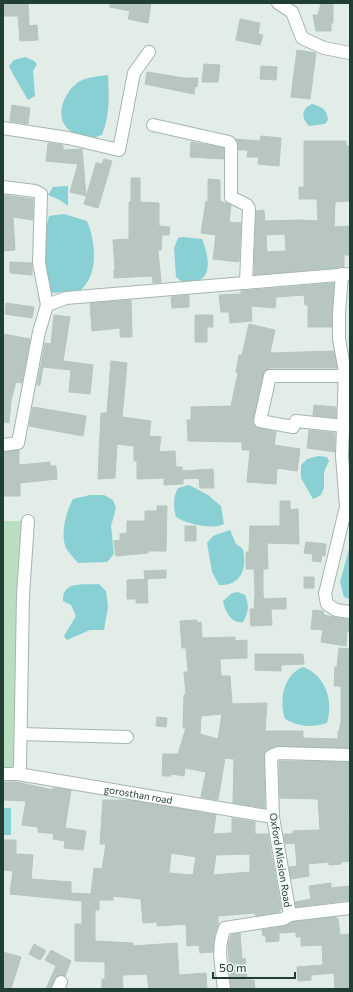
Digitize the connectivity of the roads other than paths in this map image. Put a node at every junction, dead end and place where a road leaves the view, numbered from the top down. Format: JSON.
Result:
{"nodes":[{"id":1,"x":278,"y":3,"type":"edge"},
{"id":2,"x":149,"y":52,"type":"dead end"},
{"id":3,"x":350,"y":53,"type":"edge"},
{"id":4,"x":153,"y":125,"type":"dead end"},
{"id":5,"x":3,"y":128,"type":"edge"},
{"id":6,"x":3,"y":187,"type":"edge"},
{"id":7,"x":346,"y":274,"type":"edge"},
{"id":8,"x":246,"y":283,"type":"junction"},
{"id":9,"x":47,"y":305,"type":"junction"},
{"id":10,"x":347,"y":382,"type":"edge"},
{"id":11,"x":347,"y":410,"type":"edge"},
{"id":12,"x":344,"y":426,"type":"junction"},
{"id":13,"x":3,"y":445,"type":"edge"},
{"id":14,"x":28,"y":522,"type":"dead end"},
{"id":15,"x":350,"y":612,"type":"edge"},
{"id":16,"x":21,"y":734,"type":"junction"},
{"id":17,"x":127,"y":737,"type":"dead end"},
{"id":18,"x":350,"y":755,"type":"edge"},
{"id":19,"x":3,"y":774,"type":"edge"},
{"id":20,"x":18,"y":774,"type":"junction"},
{"id":21,"x":273,"y":817,"type":"junction"},
{"id":22,"x":350,"y":908,"type":"edge"},
{"id":23,"x":290,"y":915,"type":"junction"},
{"id":24,"x":224,"y":989,"type":"edge"}],
"edges":[{"from":1,"to":3,"type":"street"},
{"from":2,"to":5,"type":"street"},
{"from":4,"to":8,"type":"street"},
{"from":6,"to":9,"type":"street"},
{"from":7,"to":8,"type":"street"},
{"from":7,"to":10,"type":"street"},
{"from":8,"to":9,"type":"street"},
{"from":9,"to":13,"type":"street"},
{"from":10,"to":11,"type":"street"},
{"from":10,"to":12,"type":"street"},
{"from":11,"to":12,"type":"street"},
{"from":12,"to":15,"type":"street"},
{"from":14,"to":16,"type":"street"},
{"from":16,"to":17,"type":"street"},
{"from":16,"to":20,"type":"street"},
{"from":18,"to":21,"type":"street","name":"Oxford Mission Road"},
{"from":19,"to":20,"type":"street","name":"gorosthan road"},
{"from":20,"to":21,"type":"street","name":"gorosthan road"},
{"from":21,"to":23,"type":"street","name":"Oxford Mission Road"},
{"from":22,"to":23,"type":"street"},
{"from":23,"to":24,"type":"street","name":"Oxford Mission Road"}]}
